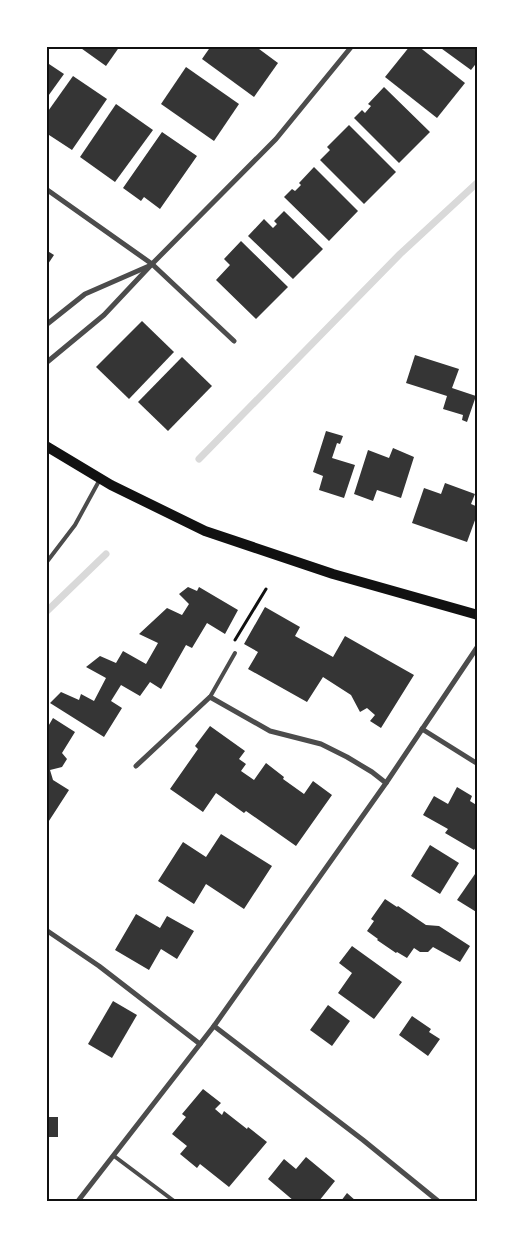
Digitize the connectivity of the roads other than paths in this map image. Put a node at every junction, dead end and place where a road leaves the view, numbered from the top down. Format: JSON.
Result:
{"nodes":[{"id":1,"x":352,"y":46,"type":"edge"},
{"id":2,"x":46,"y":189,"type":"edge"},
{"id":3,"x":152,"y":264,"type":"junction"},
{"id":4,"x":46,"y":325,"type":"edge"},
{"id":5,"x":234,"y":341,"type":"dead end"},
{"id":6,"x":46,"y":363,"type":"edge"},
{"id":7,"x":46,"y":446,"type":"edge"},
{"id":8,"x":100,"y":478,"type":"junction"},
{"id":9,"x":46,"y":563,"type":"edge"},
{"id":10,"x":478,"y":616,"type":"edge"},
{"id":11,"x":478,"y":646,"type":"edge"},
{"id":12,"x":235,"y":653,"type":"road end"},
{"id":13,"x":210,"y":697,"type":"junction"},
{"id":14,"x":422,"y":729,"type":"junction"},
{"id":15,"x":478,"y":764,"type":"edge"},
{"id":16,"x":136,"y":766,"type":"dead end"},
{"id":17,"x":386,"y":783,"type":"junction"},
{"id":18,"x":46,"y":930,"type":"edge"},
{"id":19,"x":214,"y":1026,"type":"junction"},
{"id":20,"x":200,"y":1044,"type":"junction"},
{"id":21,"x":114,"y":1156,"type":"junction"},
{"id":22,"x":78,"y":1201,"type":"edge"},
{"id":23,"x":174,"y":1201,"type":"edge"},
{"id":24,"x":438,"y":1201,"type":"edge"}],
"edges":[{"from":1,"to":3,"type":"street"},
{"from":2,"to":3,"type":"street"},
{"from":3,"to":4,"type":"street"},
{"from":3,"to":5,"type":"street"},
{"from":3,"to":6,"type":"street"},
{"from":7,"to":8,"type":"main road"},
{"from":8,"to":9,"type":"lane"},
{"from":8,"to":10,"type":"main road"},
{"from":11,"to":14,"type":"street"},
{"from":12,"to":13,"type":"lane"},
{"from":13,"to":16,"type":"street"},
{"from":13,"to":17,"type":"street"},
{"from":14,"to":15,"type":"street"},
{"from":14,"to":17,"type":"street"},
{"from":17,"to":19,"type":"street"},
{"from":18,"to":20,"type":"street"},
{"from":19,"to":20,"type":"street"},
{"from":19,"to":24,"type":"street"},
{"from":20,"to":21,"type":"street"},
{"from":21,"to":22,"type":"street"},
{"from":21,"to":23,"type":"lane"}]}
